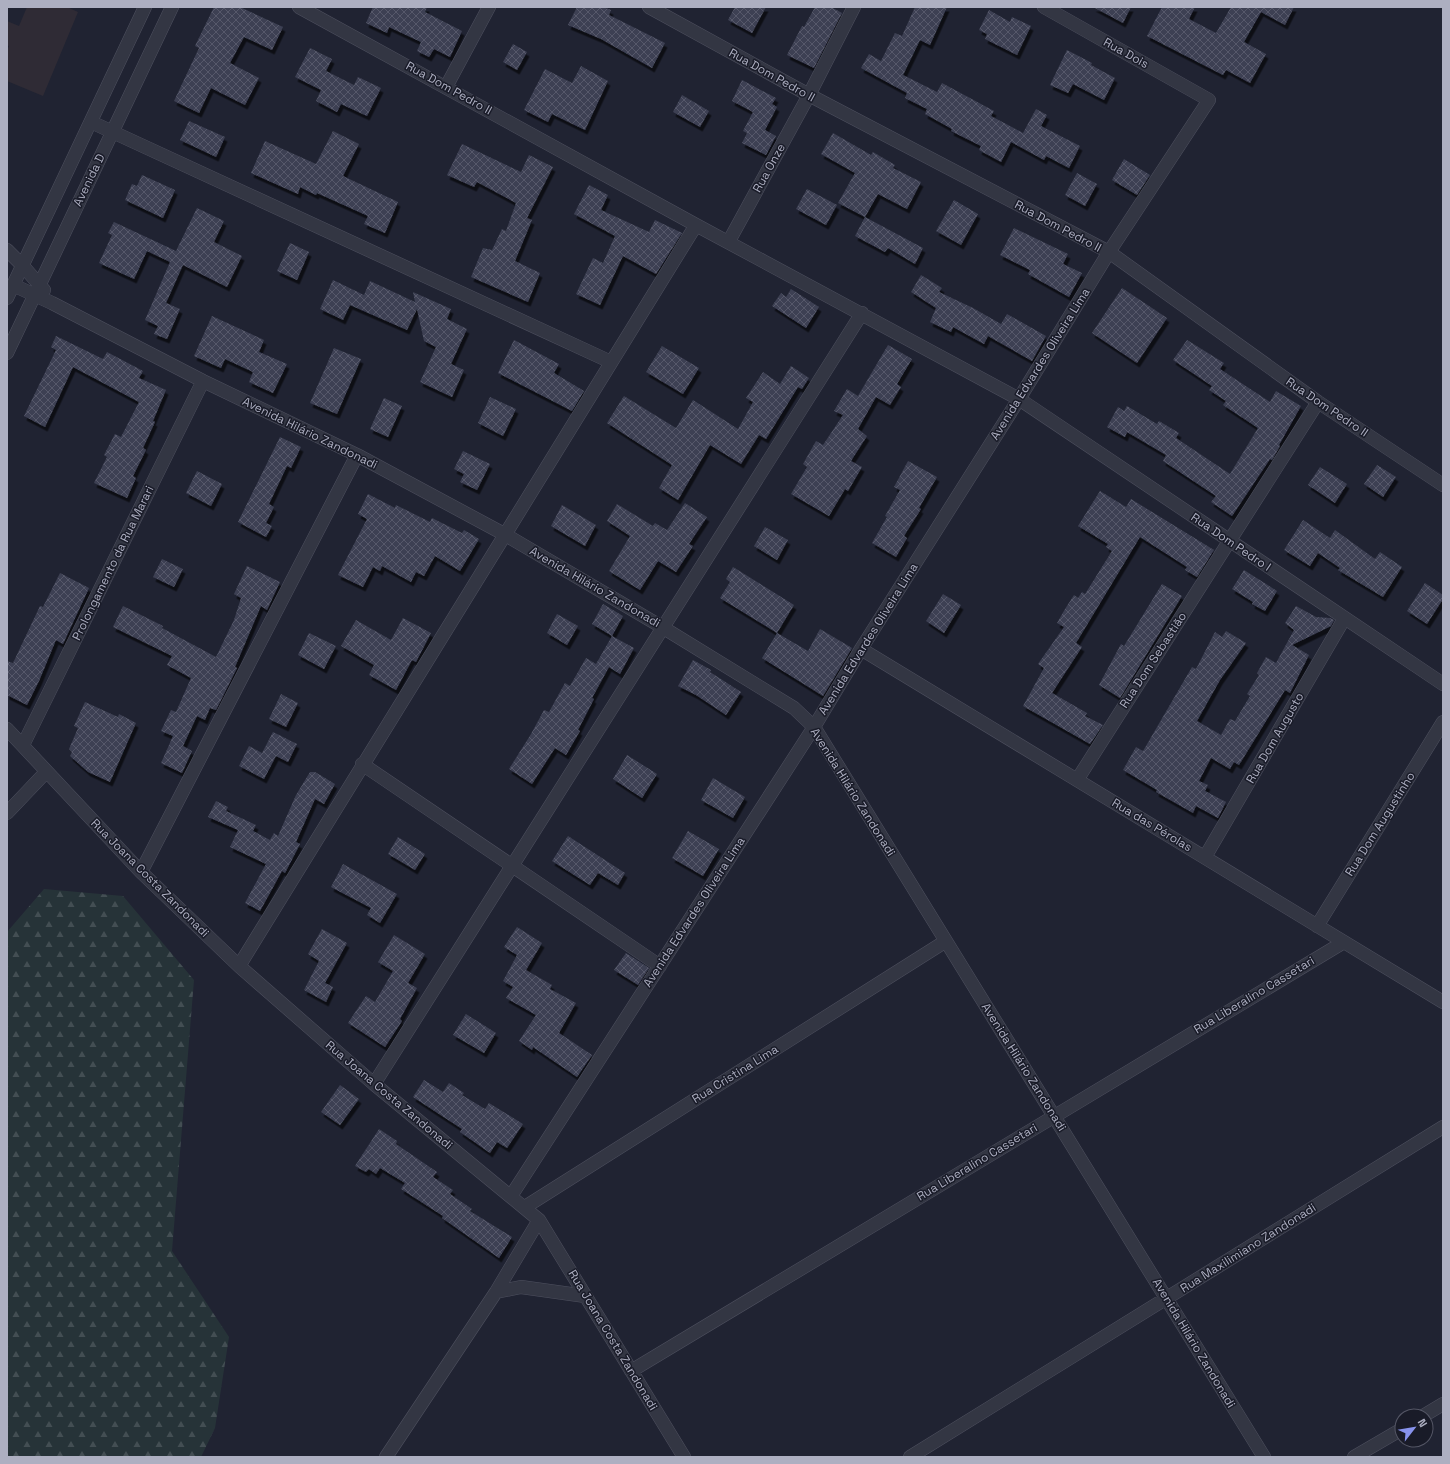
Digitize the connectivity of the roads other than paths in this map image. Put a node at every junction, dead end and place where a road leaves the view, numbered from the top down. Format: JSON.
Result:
{"nodes":[{"id":1,"x":146,"y":7,"type":"edge"},
{"id":2,"x":172,"y":7,"type":"edge"},
{"id":3,"x":300,"y":7,"type":"edge"},
{"id":4,"x":489,"y":7,"type":"edge"},
{"id":5,"x":649,"y":7,"type":"edge"},
{"id":6,"x":854,"y":7,"type":"edge"},
{"id":7,"x":1044,"y":7,"type":"edge"},
{"id":8,"x":446,"y":87,"type":"junction"},
{"id":9,"x":809,"y":95,"type":"junction"},
{"id":10,"x":1209,"y":100,"type":"joint"},
{"id":11,"x":91,"y":122,"type":"junction"},
{"id":12,"x":112,"y":132,"type":"junction"},
{"id":13,"x":696,"y":225,"type":"junction"},
{"id":14,"x":729,"y":241,"type":"junction"},
{"id":15,"x":7,"y":250,"type":"edge"},
{"id":16,"x":1109,"y":252,"type":"junction"},
{"id":17,"x":23,"y":266,"type":"junction"},
{"id":18,"x":13,"y":285,"type":"junction"},
{"id":19,"x":37,"y":289,"type":"junction"},
{"id":20,"x":7,"y":298,"type":"edge"},
{"id":21,"x":862,"y":313,"type":"junction"},
{"id":22,"x":7,"y":353,"type":"edge"},
{"id":23,"x":611,"y":362,"type":"junction"},
{"id":24,"x":203,"y":381,"type":"junction"},
{"id":25,"x":1019,"y":399,"type":"junction"},
{"id":26,"x":1318,"y":402,"type":"junction"},
{"id":27,"x":357,"y":455,"type":"junction"},
{"id":28,"x":1443,"y":485,"type":"edge"},
{"id":29,"x":504,"y":534,"type":"junction"},
{"id":30,"x":1229,"y":541,"type":"junction"},
{"id":31,"x":1344,"y":619,"type":"junction"},
{"id":32,"x":662,"y":627,"type":"junction"},
{"id":33,"x":861,"y":648,"type":"junction"},
{"id":34,"x":1443,"y":684,"type":"edge"},
{"id":35,"x":1443,"y":722,"type":"edge"},
{"id":36,"x":814,"y":727,"type":"junction"},
{"id":37,"x":7,"y":729,"type":"edge"},
{"id":38,"x":23,"y":744,"type":"junction"},
{"id":39,"x":362,"y":764,"type":"junction"},
{"id":40,"x":46,"y":772,"type":"junction"},
{"id":41,"x":1077,"y":780,"type":"junction"},
{"id":42,"x":7,"y":813,"type":"edge"},
{"id":43,"x":1205,"y":858,"type":"junction"},
{"id":44,"x":511,"y":866,"type":"junction"},
{"id":45,"x":141,"y":872,"type":"junction"},
{"id":46,"x":1317,"y":926,"type":"junction"},
{"id":47,"x":946,"y":941,"type":"junction"},
{"id":48,"x":1344,"y":942,"type":"junction"},
{"id":49,"x":239,"y":966,"type":"junction"},
{"id":50,"x":660,"y":966,"type":"junction"},
{"id":51,"x":1441,"y":995,"type":"edge"},
{"id":52,"x":374,"y":1084,"type":"junction"},
{"id":53,"x":1054,"y":1116,"type":"junction"},
{"id":54,"x":1443,"y":1127,"type":"edge"},
{"id":55,"x":511,"y":1196,"type":"junction"},
{"id":56,"x":525,"y":1207,"type":"junction"},
{"id":57,"x":539,"y":1220,"type":"junction"},
{"id":58,"x":496,"y":1292,"type":"junction"},
{"id":59,"x":585,"y":1296,"type":"junction"},
{"id":60,"x":1167,"y":1298,"type":"junction"},
{"id":61,"x":631,"y":1371,"type":"junction"},
{"id":62,"x":1443,"y":1404,"type":"edge"},
{"id":63,"x":1434,"y":1409,"type":"edge"},
{"id":64,"x":1394,"y":1434,"type":"edge"},
{"id":65,"x":386,"y":1457,"type":"edge"},
{"id":66,"x":684,"y":1457,"type":"edge"},
{"id":67,"x":910,"y":1457,"type":"edge"},
{"id":68,"x":1264,"y":1457,"type":"edge"},
{"id":69,"x":1354,"y":1457,"type":"edge"}],
"edges":[{"from":1,"to":11,"type":"street","name":"Avenida D"},
{"from":2,"to":12,"type":"street","name":"Avenida D"},
{"from":3,"to":8,"type":"street","name":"Rua Dom Pedro II"},
{"from":4,"to":8,"type":"street"},
{"from":5,"to":9,"type":"street","name":"Rua Dom Pedro II"},
{"from":6,"to":9,"type":"street","name":"Rua Onze"},
{"from":7,"to":10,"type":"street","name":"Rua Dois"},
{"from":8,"to":13,"type":"street","name":"Rua Dom Pedro II"},
{"from":9,"to":14,"type":"street","name":"Rua Onze"},
{"from":9,"to":16,"type":"street","name":"Rua Dom Pedro II"},
{"from":10,"to":16,"type":"street","name":"Avenida Edvardes Oliveira Lima"},
{"from":11,"to":12,"type":"street"},
{"from":11,"to":17,"type":"street","name":"Avenida D"},
{"from":12,"to":19,"type":"street","name":"Avenida D"},
{"from":12,"to":23,"type":"street"},
{"from":13,"to":14,"type":"street","name":"Rua Dom Pedro II"},
{"from":13,"to":23,"type":"street"},
{"from":14,"to":21,"type":"street","name":"Rua Dom Pedro II"},
{"from":15,"to":17,"type":"street","name":"Avenida Hilário Zandonadi"},
{"from":16,"to":25,"type":"street","name":"Avenida Edvardes Oliveira Lima"},
{"from":16,"to":26,"type":"street","name":"Rua Dom Pedro II"},
{"from":17,"to":18,"type":"street","name":"Avenida D"},
{"from":17,"to":19,"type":"street","name":"Avenida Hilário Zandonadi"},
{"from":18,"to":19,"type":"street","name":"Avenida Hilário Zandonadi"},
{"from":18,"to":20,"type":"street","name":"Avenida D"},
{"from":19,"to":22,"type":"street","name":"Avenida D"},
{"from":19,"to":24,"type":"street","name":"Avenida Hilário Zandonadi"},
{"from":21,"to":25,"type":"street","name":"Rua Dom Pedro II"},
{"from":21,"to":32,"type":"street"},
{"from":23,"to":29,"type":"street"},
{"from":24,"to":27,"type":"street","name":"Avenida Hilário Zandonadi"},
{"from":24,"to":38,"type":"street","name":"Prolongamento da Rua Marari"},
{"from":25,"to":30,"type":"street","name":"Rua Dom Pedro I"},
{"from":25,"to":33,"type":"street","name":"Avenida Edvardes Oliveira Lima"},
{"from":26,"to":28,"type":"street","name":"Rua Dom Pedro II"},
{"from":26,"to":30,"type":"street","name":"Rua Dom Sebastião"},
{"from":27,"to":29,"type":"street","name":"Avenida Hilário Zandonadi"},
{"from":27,"to":45,"type":"street"},
{"from":29,"to":32,"type":"street","name":"Avenida Hilário Zandonadi"},
{"from":29,"to":39,"type":"street"},
{"from":30,"to":31,"type":"street","name":"Rua Dom Pedro I"},
{"from":30,"to":41,"type":"street","name":"Rua Dom Sebastião"},
{"from":31,"to":34,"type":"street","name":"Rua Dom Pedro I"},
{"from":31,"to":43,"type":"street","name":"Rua Dom Augusto"},
{"from":32,"to":36,"type":"street","name":"Avenida Hilário Zandonadi"},
{"from":32,"to":44,"type":"street"},
{"from":33,"to":36,"type":"street","name":"Avenida Edvardes Oliveira Lima"},
{"from":33,"to":41,"type":"street","name":"Rua das Pérolas"},
{"from":35,"to":46,"type":"street","name":"Rua Dom Augustinho"},
{"from":36,"to":47,"type":"street","name":"Avenida Hilário Zandonadi"},
{"from":36,"to":50,"type":"street","name":"Avenida Edvardes Oliveira Lima"},
{"from":37,"to":38,"type":"street","name":"Rua Joana Costa Zandonadi"},
{"from":38,"to":40,"type":"street","name":"Rua Joana Costa Zandonadi"},
{"from":39,"to":44,"type":"street"},
{"from":39,"to":49,"type":"street"},
{"from":40,"to":42,"type":"street"},
{"from":40,"to":45,"type":"street","name":"Rua Joana Costa Zandonadi"},
{"from":41,"to":43,"type":"street","name":"Rua das Pérolas"},
{"from":43,"to":46,"type":"street","name":"Rua das Pérolas"},
{"from":44,"to":50,"type":"street"},
{"from":44,"to":52,"type":"street"},
{"from":45,"to":49,"type":"street","name":"Rua Joana Costa Zandonadi"},
{"from":46,"to":48,"type":"street","name":"Rua das Pérolas"},
{"from":47,"to":53,"type":"street","name":"Avenida Hilário Zandonadi"},
{"from":47,"to":56,"type":"street","name":"Rua Cristina Lima"},
{"from":48,"to":51,"type":"street","name":"Rua das Pérolas"},
{"from":48,"to":53,"type":"street","name":"Rua Liberalino Cassetari"},
{"from":49,"to":52,"type":"street","name":"Rua Joana Costa Zandonadi"},
{"from":50,"to":55,"type":"street","name":"Avenida Edvardes Oliveira Lima"},
{"from":52,"to":55,"type":"street","name":"Rua Joana Costa Zandonadi"},
{"from":53,"to":60,"type":"street","name":"Avenida Hilário Zandonadi"},
{"from":53,"to":61,"type":"street","name":"Rua Liberalino Cassetari"},
{"from":54,"to":60,"type":"street","name":"Rua Maxilimiano Zandonadi"},
{"from":55,"to":56,"type":"street","name":"Rua Joana Costa Zandonadi"},
{"from":56,"to":57,"type":"street","name":"Rua Joana Costa Zandonadi"},
{"from":57,"to":58,"type":"street"},
{"from":57,"to":59,"type":"street","name":"Rua Joana Costa Zandonadi"},
{"from":58,"to":59,"type":"street"},
{"from":58,"to":65,"type":"street"},
{"from":59,"to":61,"type":"street","name":"Rua Joana Costa Zandonadi"},
{"from":60,"to":67,"type":"street","name":"Rua Maxilimiano Zandonadi"},
{"from":60,"to":68,"type":"street","name":"Avenida Hilário Zandonadi"},
{"from":61,"to":66,"type":"street","name":"Rua Joana Costa Zandonadi"},
{"from":62,"to":63,"type":"street"},
{"from":64,"to":69,"type":"street"}]}
